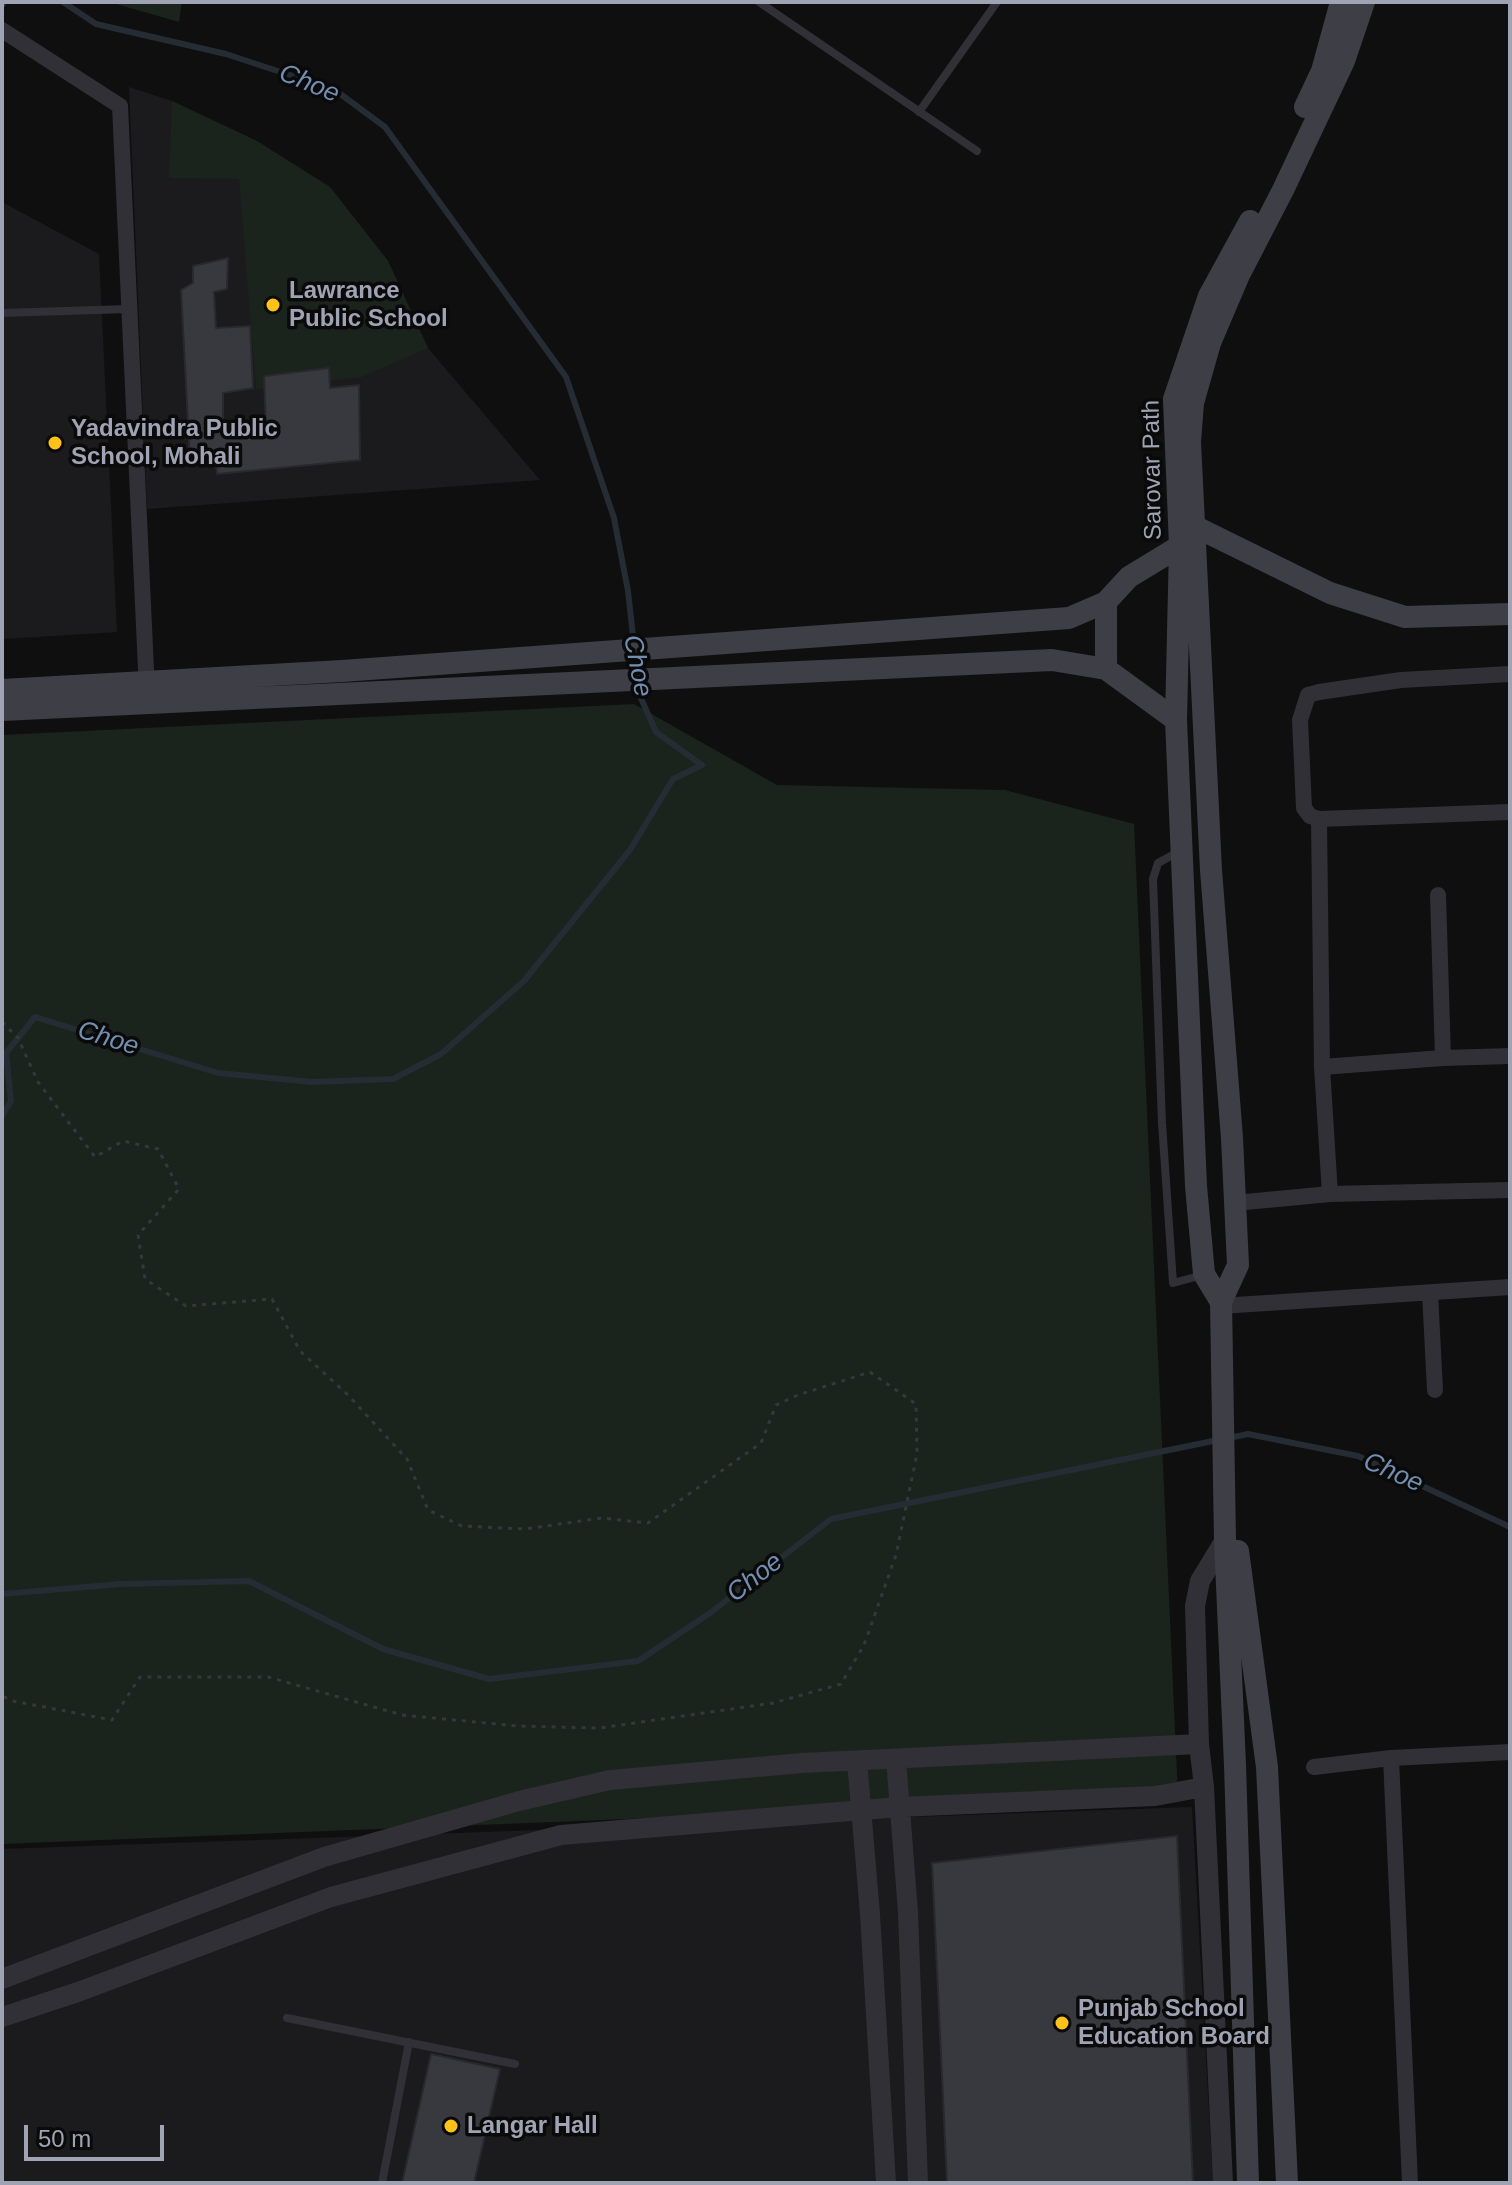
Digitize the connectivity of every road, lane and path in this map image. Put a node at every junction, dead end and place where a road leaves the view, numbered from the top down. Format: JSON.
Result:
{"nodes":[{"id":1,"x":7,"y":2,"type":"edge"},
{"id":2,"x":759,"y":2,"type":"edge"},
{"id":3,"x":997,"y":2,"type":"edge"},
{"id":4,"x":1341,"y":2,"type":"edge"},
{"id":5,"x":1364,"y":2,"type":"edge"},
{"id":6,"x":2,"y":7,"type":"edge"},
{"id":7,"x":2,"y":30,"type":"edge"},
{"id":8,"x":919,"y":112,"type":"junction"},
{"id":9,"x":977,"y":151,"type":"dead end"},
{"id":10,"x":130,"y":309,"type":"junction"},
{"id":11,"x":2,"y":313,"type":"edge"},
{"id":12,"x":1194,"y":526,"type":"junction"},
{"id":13,"x":1180,"y":546,"type":"junction"},
{"id":14,"x":1106,"y":602,"type":"junction"},
{"id":15,"x":1510,"y":614,"type":"edge"},
{"id":16,"x":677,"y":646,"type":"junction"},
{"id":17,"x":428,"y":664,"type":"junction"},
{"id":18,"x":1106,"y":669,"type":"junction"},
{"id":19,"x":1510,"y":674,"type":"edge"},
{"id":20,"x":679,"y":678,"type":"junction"},
{"id":21,"x":431,"y":689,"type":"junction"},
{"id":22,"x":2,"y":690,"type":"edge"},
{"id":23,"x":147,"y":693,"type":"junction"},
{"id":24,"x":2,"y":710,"type":"edge"},
{"id":25,"x":1176,"y":720,"type":"junction"},
{"id":26,"x":1510,"y":812,"type":"edge"},
{"id":27,"x":1319,"y":819,"type":"junction"},
{"id":28,"x":1182,"y":849,"type":"junction"},
{"id":29,"x":1438,"y":895,"type":"dead end"},
{"id":30,"x":2,"y":1022,"type":"edge"},
{"id":31,"x":1510,"y":1056,"type":"edge"},
{"id":32,"x":1443,"y":1058,"type":"junction"},
{"id":33,"x":1322,"y":1067,"type":"junction"},
{"id":34,"x":1510,"y":1190,"type":"edge"},
{"id":35,"x":1330,"y":1194,"type":"junction"},
{"id":36,"x":1235,"y":1203,"type":"junction"},
{"id":37,"x":1204,"y":1274,"type":"junction"},
{"id":38,"x":1510,"y":1287,"type":"edge"},
{"id":39,"x":1430,"y":1293,"type":"junction"},
{"id":40,"x":1221,"y":1304,"type":"junction"},
{"id":41,"x":1435,"y":1390,"type":"dead end"},
{"id":42,"x":1224,"y":1532,"type":"junction"},
{"id":43,"x":2,"y":1696,"type":"edge"},
{"id":44,"x":1199,"y":1744,"type":"junction"},
{"id":45,"x":1510,"y":1752,"type":"edge"},
{"id":46,"x":1391,"y":1758,"type":"junction"},
{"id":47,"x":896,"y":1759,"type":"junction"},
{"id":48,"x":857,"y":1761,"type":"junction"},
{"id":49,"x":1314,"y":1767,"type":"dead end"},
{"id":50,"x":1204,"y":1787,"type":"junction"},
{"id":51,"x":899,"y":1807,"type":"junction"},
{"id":52,"x":861,"y":1809,"type":"junction"},
{"id":53,"x":908,"y":1912,"type":"junction"},
{"id":54,"x":870,"y":1914,"type":"junction"},
{"id":55,"x":2,"y":1979,"type":"edge"},
{"id":56,"x":2,"y":2017,"type":"edge"},
{"id":57,"x":287,"y":2018,"type":"dead end"},
{"id":58,"x":409,"y":2042,"type":"junction"},
{"id":59,"x":515,"y":2064,"type":"dead end"},
{"id":60,"x":917,"y":2153,"type":"junction"},
{"id":61,"x":884,"y":2156,"type":"junction"},
{"id":62,"x":382,"y":2183,"type":"edge"},
{"id":63,"x":886,"y":2183,"type":"edge"},
{"id":64,"x":918,"y":2183,"type":"edge"},
{"id":65,"x":1223,"y":2183,"type":"edge"},
{"id":66,"x":1248,"y":2183,"type":"edge"},
{"id":67,"x":1287,"y":2183,"type":"edge"},
{"id":68,"x":1410,"y":2183,"type":"edge"}],
"edges":[{"from":1,"to":6,"type":"path"},
{"from":2,"to":8,"type":"lane"},
{"from":3,"to":8,"type":"lane"},
{"from":4,"to":13,"type":"main road","name":"Sarovar Path"},
{"from":5,"to":12,"type":"main road"},
{"from":7,"to":10,"type":"street"},
{"from":8,"to":9,"type":"lane"},
{"from":10,"to":11,"type":"lane"},
{"from":10,"to":23,"type":"street"},
{"from":12,"to":15,"type":"main road"},
{"from":12,"to":36,"type":"main road"},
{"from":13,"to":14,"type":"main road"},
{"from":13,"to":25,"type":"main road","name":"Sarovar Path"},
{"from":14,"to":16,"type":"main road"},
{"from":14,"to":18,"type":"main road"},
{"from":16,"to":17,"type":"main road"},
{"from":16,"to":20,"type":"main road"},
{"from":17,"to":21,"type":"main road"},
{"from":17,"to":23,"type":"main road"},
{"from":18,"to":20,"type":"main road"},
{"from":18,"to":25,"type":"main road"},
{"from":19,"to":27,"type":"street"},
{"from":20,"to":21,"type":"main road"},
{"from":21,"to":23,"type":"main road"},
{"from":22,"to":23,"type":"main road"},
{"from":23,"to":24,"type":"main road"},
{"from":25,"to":28,"type":"main road","name":"Sarovar Path"},
{"from":26,"to":27,"type":"street"},
{"from":27,"to":33,"type":"street"},
{"from":28,"to":37,"type":"main road","name":"Sarovar Path"},
{"from":28,"to":37,"type":"lane"},
{"from":29,"to":32,"type":"street"},
{"from":30,"to":43,"type":"path"},
{"from":31,"to":32,"type":"street"},
{"from":32,"to":33,"type":"street"},
{"from":33,"to":35,"type":"street"},
{"from":34,"to":35,"type":"street"},
{"from":35,"to":36,"type":"street"},
{"from":36,"to":40,"type":"main road"},
{"from":37,"to":40,"type":"main road"},
{"from":38,"to":39,"type":"street"},
{"from":39,"to":40,"type":"street"},
{"from":39,"to":41,"type":"street"},
{"from":40,"to":42,"type":"main road"},
{"from":42,"to":44,"type":"street"},
{"from":42,"to":66,"type":"main road"},
{"from":42,"to":67,"type":"main road"},
{"from":44,"to":47,"type":"street"},
{"from":44,"to":50,"type":"street"},
{"from":45,"to":46,"type":"street"},
{"from":46,"to":49,"type":"street"},
{"from":46,"to":68,"type":"street"},
{"from":47,"to":48,"type":"street"},
{"from":47,"to":51,"type":"street"},
{"from":48,"to":52,"type":"street"},
{"from":48,"to":55,"type":"street"},
{"from":50,"to":51,"type":"street"},
{"from":50,"to":65,"type":"street"},
{"from":51,"to":52,"type":"street"},
{"from":51,"to":53,"type":"street"},
{"from":52,"to":54,"type":"street"},
{"from":52,"to":56,"type":"street"},
{"from":53,"to":54,"type":"street"},
{"from":53,"to":60,"type":"street"},
{"from":54,"to":61,"type":"street"},
{"from":57,"to":58,"type":"lane"},
{"from":58,"to":59,"type":"lane"},
{"from":58,"to":62,"type":"lane"},
{"from":60,"to":61,"type":"street"},
{"from":60,"to":64,"type":"street"},
{"from":61,"to":63,"type":"street"}]}
